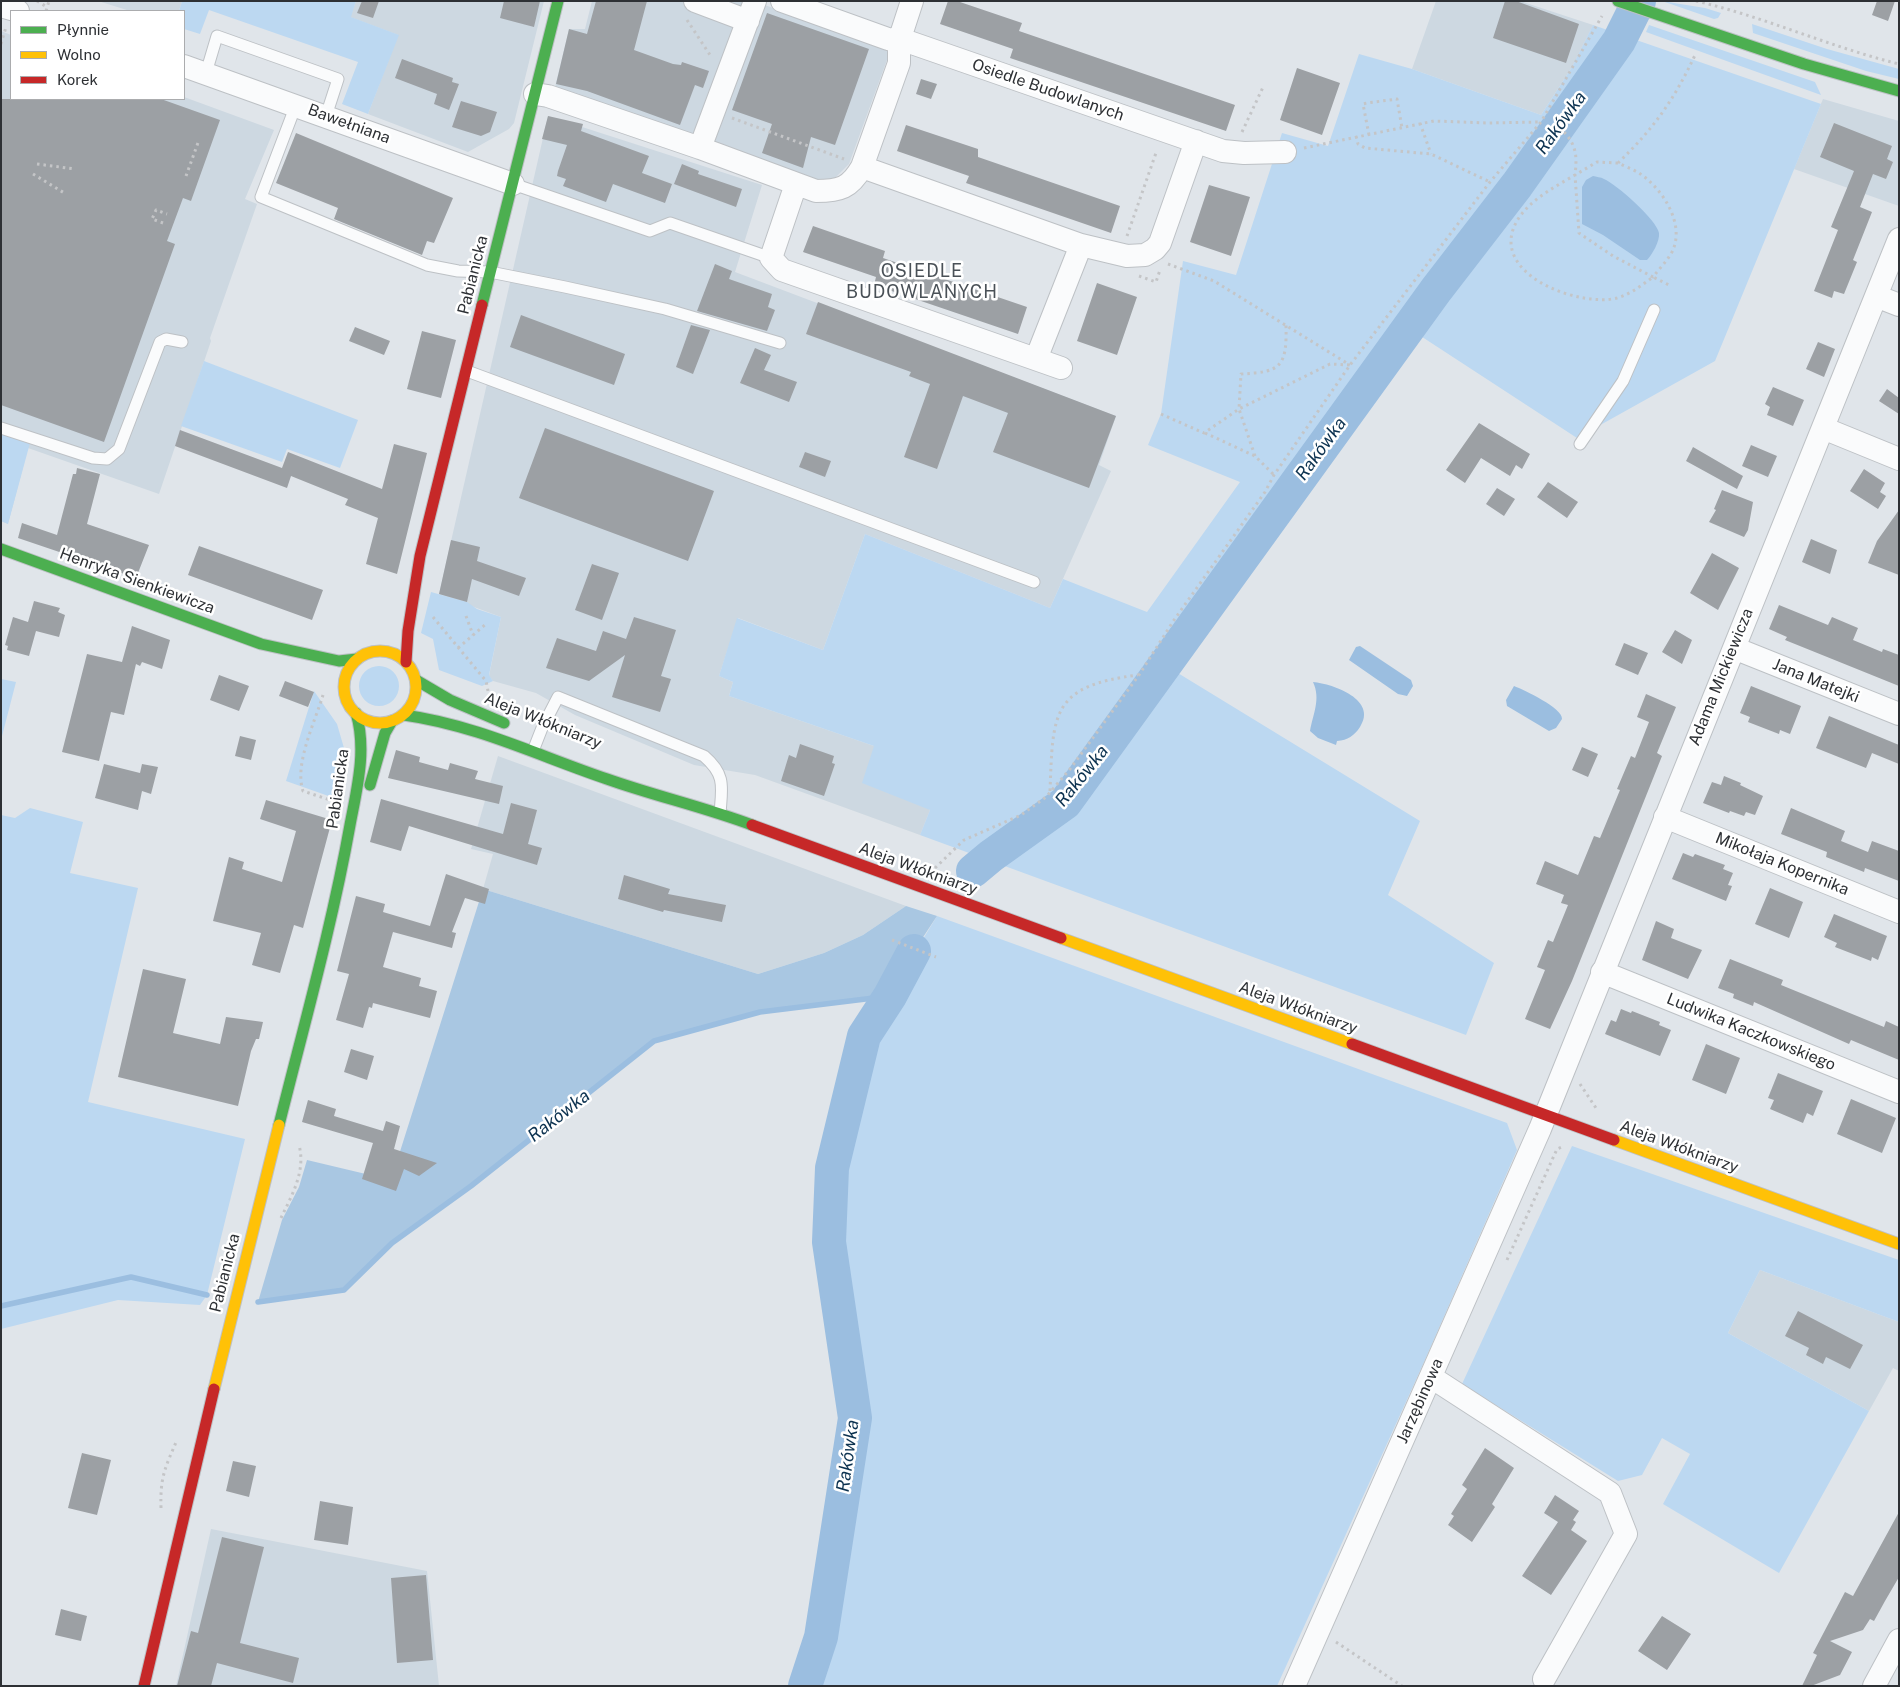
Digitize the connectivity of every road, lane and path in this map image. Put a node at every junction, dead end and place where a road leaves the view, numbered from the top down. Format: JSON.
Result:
{"nodes":[{"id":1,"x":37,"y":1,"type":"edge"},
{"id":2,"x":49,"y":1,"type":"edge"},
{"id":3,"x":558,"y":1,"type":"edge"},
{"id":4,"x":782,"y":1,"type":"edge"},
{"id":5,"x":912,"y":1,"type":"edge"},
{"id":6,"x":1695,"y":1,"type":"edge"},
{"id":7,"x":1619,"y":2,"type":"edge"},
{"id":8,"x":46,"y":9,"type":"edge"},
{"id":9,"x":690,"y":9,"type":"edge"},
{"id":10,"x":9,"y":10,"type":"edge"},
{"id":11,"x":752,"y":11,"type":"edge"},
{"id":12,"x":1601,"y":19,"type":"dead end"},
{"id":13,"x":899,"y":41,"type":"junction"},
{"id":14,"x":1,"y":44,"type":"edge"},
{"id":15,"x":1696,"y":53,"type":"dead end"},
{"id":16,"x":1899,"y":64,"type":"edge"},
{"id":17,"x":185,"y":66,"type":"edge"},
{"id":18,"x":206,"y":74,"type":"junction"},
{"id":19,"x":726,"y":79,"type":"junction"},
{"id":20,"x":1899,"y":91,"type":"edge"},
{"id":21,"x":535,"y":94,"type":"junction"},
{"id":22,"x":296,"y":105,"type":"junction"},
{"id":23,"x":326,"y":116,"type":"junction"},
{"id":24,"x":726,"y":116,"type":"dead end"},
{"id":25,"x":1540,"y":122,"type":"junction"},
{"id":26,"x":1420,"y":123,"type":"junction"},
{"id":27,"x":1402,"y":128,"type":"junction"},
{"id":28,"x":1164,"y":130,"type":"junction"},
{"id":29,"x":1564,"y":132,"type":"dead end"},
{"id":30,"x":1369,"y":134,"type":"junction"},
{"id":31,"x":1356,"y":136,"type":"junction"},
{"id":32,"x":199,"y":140,"type":"dead end"},
{"id":33,"x":1196,"y":141,"type":"junction"},
{"id":34,"x":700,"y":148,"type":"junction"},
{"id":35,"x":1285,"y":152,"type":"joint"},
{"id":36,"x":1431,"y":154,"type":"junction"},
{"id":37,"x":1618,"y":163,"type":"junction"},
{"id":38,"x":37,"y":164,"type":"dead end"},
{"id":39,"x":856,"y":164,"type":"junction"},
{"id":40,"x":75,"y":169,"type":"dead end"},
{"id":41,"x":33,"y":174,"type":"dead end"},
{"id":42,"x":1575,"y":175,"type":"junction"},
{"id":43,"x":186,"y":176,"type":"dead end"},
{"id":44,"x":1490,"y":182,"type":"junction"},
{"id":45,"x":513,"y":184,"type":"junction"},
{"id":46,"x":796,"y":184,"type":"junction"},
{"id":47,"x":66,"y":194,"type":"dead end"},
{"id":48,"x":167,"y":214,"type":"dead end"},
{"id":49,"x":163,"y":223,"type":"dead end"},
{"id":50,"x":1899,"y":239,"type":"edge"},
{"id":51,"x":1123,"y":241,"type":"dead end"},
{"id":52,"x":1081,"y":245,"type":"junction"},
{"id":53,"x":771,"y":258,"type":"junction"},
{"id":54,"x":1163,"y":263,"type":"dead end"},
{"id":55,"x":490,"y":272,"type":"junction"},
{"id":56,"x":1131,"y":273,"type":"dead end"},
{"id":57,"x":1653,"y":277,"type":"junction"},
{"id":58,"x":1156,"y":282,"type":"dead end"},
{"id":59,"x":1671,"y":286,"type":"dead end"},
{"id":60,"x":1876,"y":296,"type":"junction"},
{"id":61,"x":1899,"y":305,"type":"edge"},
{"id":62,"x":1654,"y":310,"type":"dead end"},
{"id":63,"x":1286,"y":325,"type":"junction"},
{"id":64,"x":182,"y":342,"type":"dead end"},
{"id":65,"x":780,"y":343,"type":"dead end"},
{"id":66,"x":1036,"y":359,"type":"junction"},
{"id":67,"x":1350,"y":364,"type":"junction"},
{"id":68,"x":1061,"y":368,"type":"dead end"},
{"id":69,"x":467,"y":371,"type":"junction"},
{"id":70,"x":1240,"y":409,"type":"junction"},
{"id":71,"x":1161,"y":414,"type":"dead end"},
{"id":72,"x":1,"y":428,"type":"edge"},
{"id":73,"x":1823,"y":428,"type":"junction"},
{"id":74,"x":1204,"y":432,"type":"junction"},
{"id":75,"x":1580,"y":444,"type":"dead end"},
{"id":76,"x":1255,"y":456,"type":"junction"},
{"id":77,"x":1899,"y":459,"type":"edge"},
{"id":78,"x":1274,"y":475,"type":"junction"},
{"id":79,"x":1,"y":549,"type":"edge"},
{"id":80,"x":420,"y":556,"type":"junction"},
{"id":81,"x":1034,"y":582,"type":"dead end"},
{"id":82,"x":402,"y":598,"type":"dead end"},
{"id":83,"x":429,"y":611,"type":"dead end"},
{"id":84,"x":466,"y":616,"type":"dead end"},
{"id":85,"x":486,"y":624,"type":"dead end"},
{"id":86,"x":473,"y":635,"type":"junction"},
{"id":87,"x":382,"y":640,"type":"dead end"},
{"id":88,"x":261,"y":644,"type":"junction"},
{"id":89,"x":458,"y":648,"type":"junction"},
{"id":90,"x":1734,"y":648,"type":"junction"},
{"id":91,"x":372,"y":652,"type":"junction"},
{"id":92,"x":357,"y":659,"type":"junction"},
{"id":93,"x":294,"y":662,"type":"dead end"},
{"id":94,"x":406,"y":662,"type":"junction"},
{"id":95,"x":1139,"y":675,"type":"junction"},
{"id":96,"x":416,"y":680,"type":"junction"},
{"id":97,"x":333,"y":683,"type":"dead end"},
{"id":98,"x":345,"y":694,"type":"junction"},
{"id":99,"x":489,"y":694,"type":"dead end"},
{"id":100,"x":323,"y":695,"type":"dead end"},
{"id":101,"x":356,"y":713,"type":"junction"},
{"id":102,"x":404,"y":714,"type":"junction"},
{"id":103,"x":1899,"y":714,"type":"edge"},
{"id":104,"x":392,"y":721,"type":"junction"},
{"id":105,"x":512,"y":726,"type":"dead end"},
{"id":106,"x":533,"y":752,"type":"junction"},
{"id":107,"x":619,"y":770,"type":"dead end"},
{"id":108,"x":1050,"y":792,"type":"junction"},
{"id":109,"x":687,"y":801,"type":"junction"},
{"id":110,"x":340,"y":804,"type":"dead end"},
{"id":111,"x":720,"y":813,"type":"junction"},
{"id":112,"x":1664,"y":817,"type":"junction"},
{"id":113,"x":934,"y":869,"type":"dead end"},
{"id":114,"x":342,"y":870,"type":"junction"},
{"id":115,"x":1899,"y":912,"type":"edge"},
{"id":116,"x":892,"y":940,"type":"dead end"},
{"id":117,"x":936,"y":957,"type":"dead end"},
{"id":118,"x":1602,"y":972,"type":"junction"},
{"id":119,"x":1899,"y":1092,"type":"edge"},
{"id":120,"x":1546,"y":1115,"type":"junction"},
{"id":121,"x":1899,"y":1244,"type":"edge"},
{"id":122,"x":1431,"y":1378,"type":"junction"},
{"id":123,"x":1319,"y":1630,"type":"junction"},
{"id":124,"x":1899,"y":1640,"type":"edge"},
{"id":125,"x":1544,"y":1679,"type":"dead end"},
{"id":126,"x":144,"y":1686,"type":"edge"},
{"id":127,"x":1294,"y":1686,"type":"edge"},
{"id":128,"x":1402,"y":1686,"type":"edge"},
{"id":129,"x":1874,"y":1686,"type":"edge"}],
"edges":[{"from":1,"to":8,"type":"path"},
{"from":2,"to":8,"type":"path"},
{"from":3,"to":21,"type":"main road","name":"Pabianicka"},
{"from":4,"to":13,"type":"street","name":"Osiedle Budowlanych"},
{"from":5,"to":13,"type":"street"},
{"from":6,"to":16,"type":"path"},
{"from":7,"to":20,"type":"main road"},
{"from":9,"to":11,"type":"street"},
{"from":9,"to":19,"type":"path"},
{"from":10,"to":14,"type":"path"},
{"from":11,"to":19,"type":"street"},
{"from":12,"to":25,"type":"path"},
{"from":13,"to":28,"type":"street","name":"Osiedle Budowlanych"},
{"from":13,"to":39,"type":"street"},
{"from":15,"to":37,"type":"path"},
{"from":17,"to":18,"type":"street","name":"Bawełniana"},
{"from":18,"to":22,"type":"street","name":"Bawełniana"},
{"from":18,"to":23,"type":"lane"},
{"from":19,"to":34,"type":"street"},
{"from":21,"to":34,"type":"street"},
{"from":21,"to":45,"type":"main road","name":"Pabianicka"},
{"from":22,"to":23,"type":"street","name":"Bawełniana"},
{"from":22,"to":55,"type":"lane"},
{"from":23,"to":45,"type":"street","name":"Bawełniana"},
{"from":24,"to":39,"type":"path"},
{"from":25,"to":26,"type":"path"},
{"from":25,"to":44,"type":"path"},
{"from":26,"to":27,"type":"path"},
{"from":26,"to":36,"type":"path"},
{"from":27,"to":30,"type":"path"},
{"from":27,"to":30,"type":"path"},
{"from":28,"to":33,"type":"street","name":"Osiedle Budowlanych"},
{"from":28,"to":51,"type":"path"},
{"from":29,"to":42,"type":"path"},
{"from":30,"to":31,"type":"path"},
{"from":31,"to":35,"type":"path"},
{"from":31,"to":36,"type":"path"},
{"from":32,"to":43,"type":"path"},
{"from":33,"to":35,"type":"street","name":"Osiedle Budowlanych"},
{"from":33,"to":52,"type":"street"},
{"from":34,"to":46,"type":"street"},
{"from":36,"to":44,"type":"path"},
{"from":37,"to":42,"type":"path"},
{"from":37,"to":57,"type":"path"},
{"from":38,"to":40,"type":"path"},
{"from":39,"to":46,"type":"street"},
{"from":39,"to":52,"type":"street"},
{"from":41,"to":47,"type":"path"},
{"from":42,"to":57,"type":"path"},
{"from":42,"to":57,"type":"path"},
{"from":44,"to":67,"type":"path"},
{"from":45,"to":53,"type":"lane"},
{"from":45,"to":55,"type":"main road","name":"Pabianicka"},
{"from":46,"to":53,"type":"street"},
{"from":48,"to":49,"type":"path"},
{"from":50,"to":60,"type":"street","name":"Adama Mickiewicza"},
{"from":52,"to":66,"type":"street"},
{"from":53,"to":66,"type":"street"},
{"from":54,"to":63,"type":"path"},
{"from":55,"to":65,"type":"lane"},
{"from":55,"to":69,"type":"main road","name":"Pabianicka"},
{"from":56,"to":58,"type":"path"},
{"from":57,"to":59,"type":"path"},
{"from":60,"to":61,"type":"street"},
{"from":60,"to":73,"type":"street","name":"Adama Mickiewicza"},
{"from":62,"to":75,"type":"lane"},
{"from":63,"to":67,"type":"path"},
{"from":63,"to":70,"type":"path"},
{"from":64,"to":72,"type":"lane"},
{"from":66,"to":68,"type":"street"},
{"from":67,"to":70,"type":"path"},
{"from":67,"to":78,"type":"path"},
{"from":69,"to":80,"type":"main road","name":"Pabianicka"},
{"from":69,"to":81,"type":"lane"},
{"from":70,"to":74,"type":"path"},
{"from":70,"to":76,"type":"path"},
{"from":71,"to":74,"type":"path"},
{"from":73,"to":77,"type":"street"},
{"from":73,"to":90,"type":"street","name":"Adama Mickiewicza"},
{"from":74,"to":76,"type":"path"},
{"from":76,"to":78,"type":"path"},
{"from":78,"to":95,"type":"path"},
{"from":79,"to":88,"type":"main road","name":"Henryka Sienkiewicza"},
{"from":80,"to":82,"type":"main road","name":"Pabianicka"},
{"from":80,"to":94,"type":"main road","name":"Pabianicka"},
{"from":83,"to":89,"type":"path"},
{"from":84,"to":86,"type":"path"},
{"from":85,"to":86,"type":"path"},
{"from":86,"to":89,"type":"path"},
{"from":87,"to":91,"type":"main road"},
{"from":88,"to":92,"type":"main road","name":"Henryka Sienkiewicza"},
{"from":88,"to":93,"type":"main road","name":"Henryka Sienkiewicza"},
{"from":89,"to":99,"type":"path"},
{"from":90,"to":103,"type":"street","name":"Jana Matejki"},
{"from":90,"to":112,"type":"street","name":"Adama Mickiewicza"},
{"from":91,"to":92,"type":"main road"},
{"from":91,"to":94,"type":"main road"},
{"from":92,"to":98,"type":"main road"},
{"from":94,"to":96,"type":"main road"},
{"from":95,"to":108,"type":"path"},
{"from":95,"to":108,"type":"path"},
{"from":96,"to":102,"type":"main road"},
{"from":96,"to":105,"type":"main road","name":"Aleja Włókniarzy"},
{"from":97,"to":98,"type":"main road"},
{"from":98,"to":101,"type":"main road"},
{"from":100,"to":110,"type":"path"},
{"from":101,"to":104,"type":"main road"},
{"from":101,"to":114,"type":"main road","name":"Pabianicka"},
{"from":102,"to":104,"type":"main road"},
{"from":102,"to":106,"type":"main road","name":"Aleja Włókniarzy"},
{"from":104,"to":114,"type":"main road","name":"Pabianicka"},
{"from":106,"to":109,"type":"main road","name":"Aleja Włókniarzy"},
{"from":106,"to":111,"type":"lane"},
{"from":107,"to":109,"type":"main road","name":"Aleja Włókniarzy"},
{"from":108,"to":113,"type":"path"},
{"from":109,"to":111,"type":"main road","name":"Aleja Włókniarzy"},
{"from":111,"to":120,"type":"main road","name":"Aleja Włókniarzy"},
{"from":112,"to":115,"type":"street","name":"Mikołaja Kopernika"},
{"from":112,"to":118,"type":"street","name":"Adama Mickiewicza"},
{"from":114,"to":126,"type":"main road","name":"Pabianicka"},
{"from":116,"to":117,"type":"path"},
{"from":118,"to":119,"type":"street","name":"Ludwika Kaczkowskiego"},
{"from":118,"to":120,"type":"street","name":"Adama Mickiewicza"},
{"from":120,"to":121,"type":"main road","name":"Aleja Włókniarzy"},
{"from":120,"to":122,"type":"street","name":"Jarzębinowa"},
{"from":122,"to":123,"type":"street","name":"Jarzębinowa"},
{"from":122,"to":125,"type":"street"},
{"from":123,"to":127,"type":"street","name":"Jarzębinowa"},
{"from":123,"to":128,"type":"path"},
{"from":124,"to":129,"type":"street"}]}
